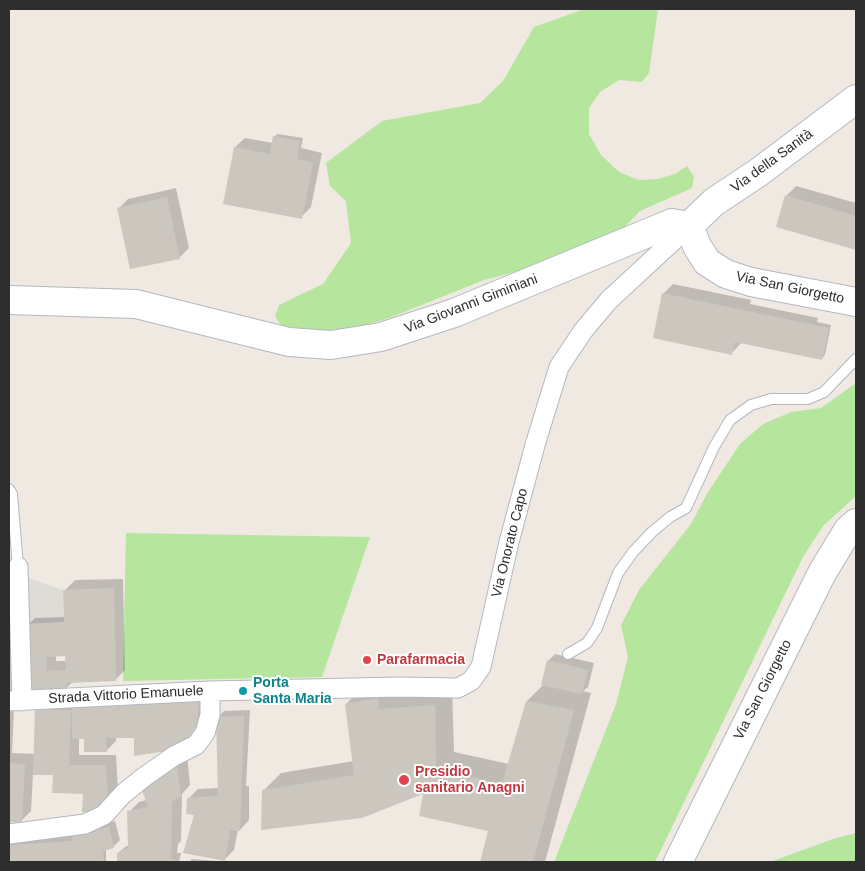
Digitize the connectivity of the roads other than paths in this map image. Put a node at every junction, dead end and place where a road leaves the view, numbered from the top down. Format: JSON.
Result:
{"nodes":[{"id":1,"x":856,"y":99,"type":"edge"},
{"id":2,"x":689,"y":226,"type":"junction"},
{"id":3,"x":9,"y":300,"type":"edge"},
{"id":4,"x":856,"y":302,"type":"edge"},
{"id":5,"x":856,"y":359,"type":"edge"},
{"id":6,"x":9,"y":489,"type":"edge"},
{"id":7,"x":856,"y":523,"type":"edge"},
{"id":8,"x":18,"y":568,"type":"joint"},
{"id":9,"x":568,"y":654,"type":"dead end"},
{"id":10,"x":210,"y":691,"type":"junction"},
{"id":11,"x":242,"y":691,"type":"joint"},
{"id":12,"x":16,"y":701,"type":"edge"},
{"id":13,"x":9,"y":834,"type":"edge"},
{"id":14,"x":678,"y":862,"type":"edge"}],
"edges":[{"from":1,"to":2,"type":"street","name":"Via della Sanità"},
{"from":2,"to":3,"type":"street","name":"Via Giovanni Giminiani"},
{"from":2,"to":4,"type":"street","name":"Via San Giorgetto"},
{"from":2,"to":11,"type":"street","name":"Via Onorato Capo"},
{"from":5,"to":9,"type":"lane"},
{"from":6,"to":8,"type":"lane"},
{"from":7,"to":14,"type":"street","name":"Via San Giorgetto"},
{"from":8,"to":12,"type":"street"},
{"from":10,"to":11,"type":"street","name":"Strada Vittorio Emanuele"},
{"from":10,"to":12,"type":"street","name":"Strada Vittorio Emanuele"},
{"from":10,"to":13,"type":"street"}]}
